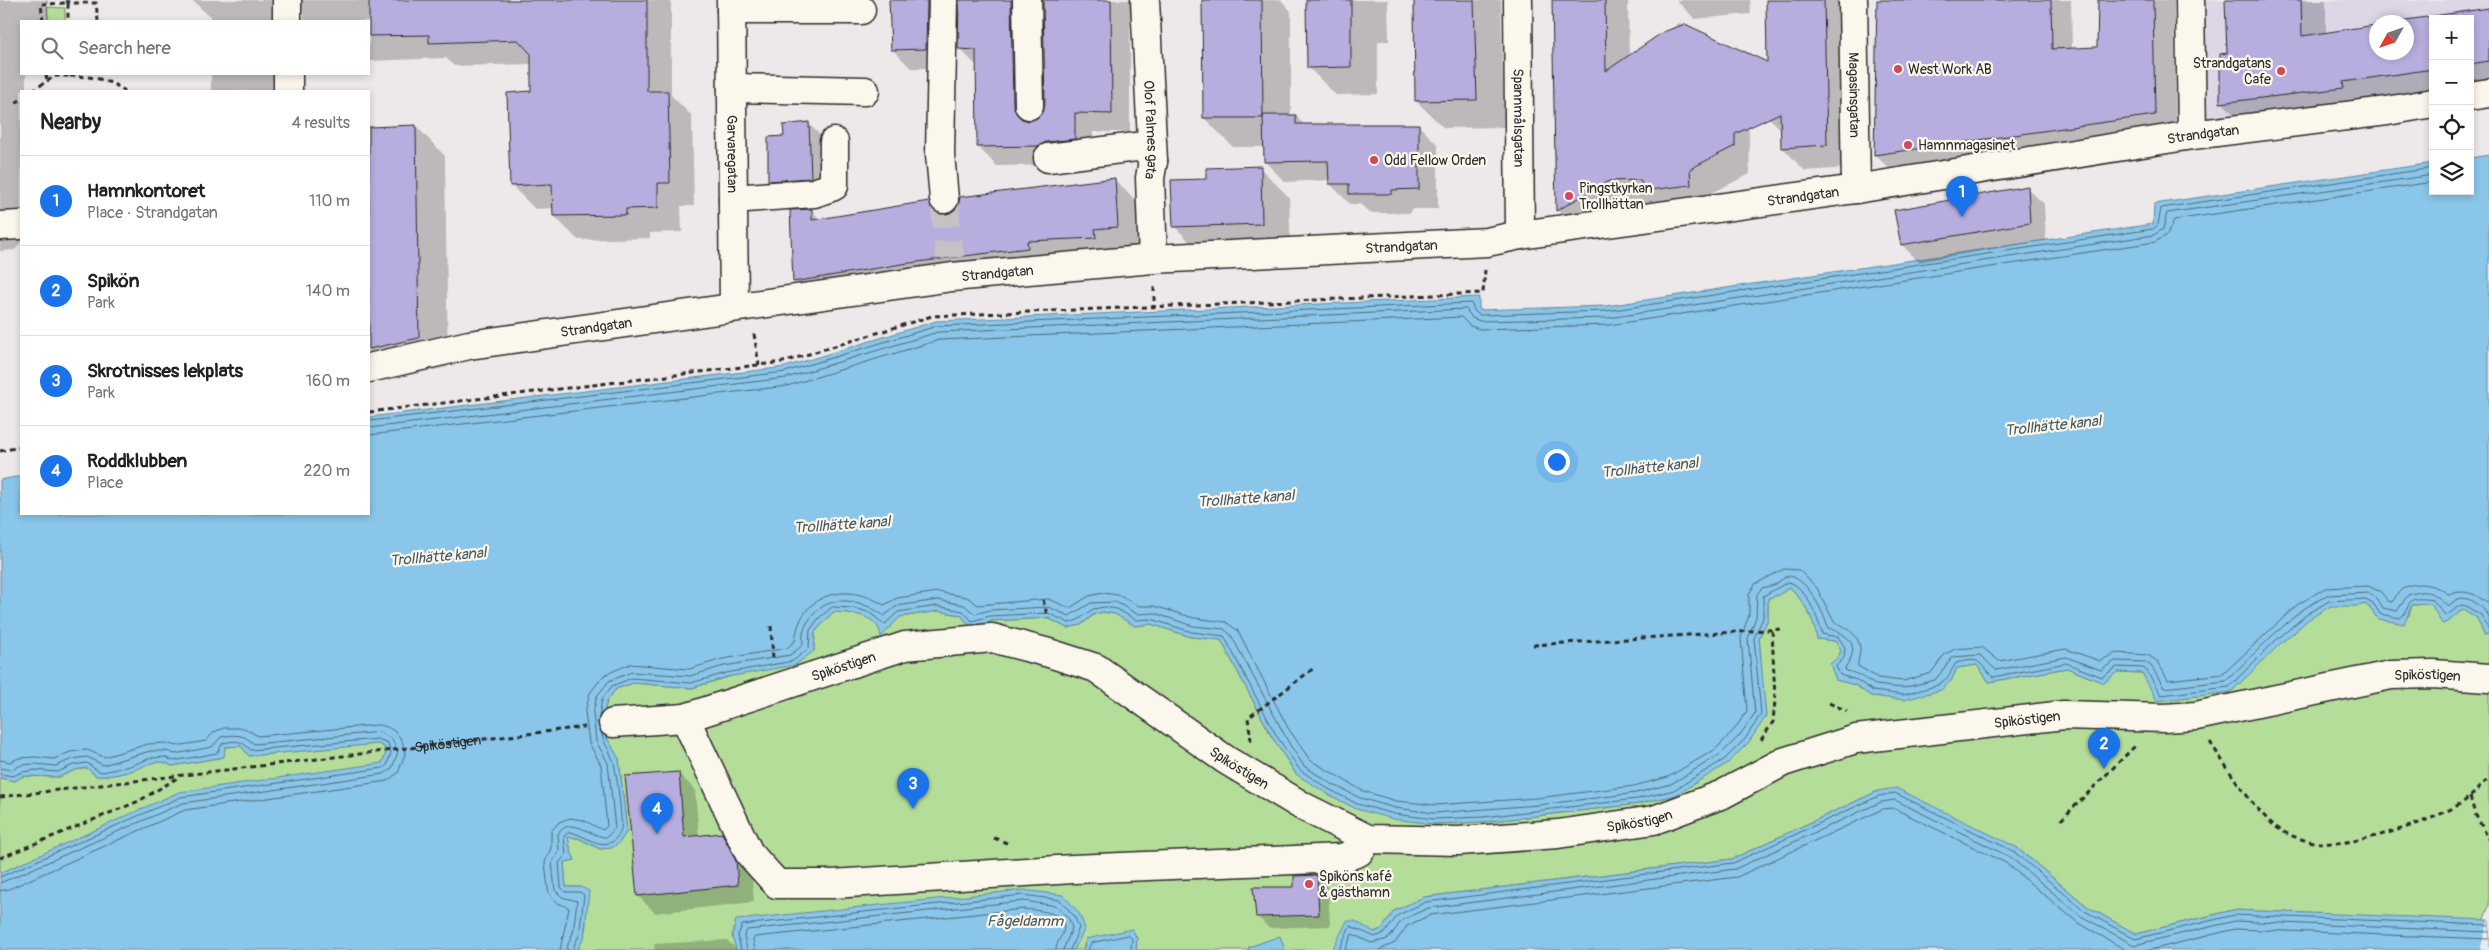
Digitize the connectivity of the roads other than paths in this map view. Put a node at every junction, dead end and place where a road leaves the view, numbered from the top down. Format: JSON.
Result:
{"nodes":[{"id":1,"x":287,"y":0,"type":"edge"},
{"id":2,"x":942,"y":0,"type":"edge"},
{"id":3,"x":1027,"y":0,"type":"edge"},
{"id":4,"x":1145,"y":0,"type":"edge"},
{"id":5,"x":1518,"y":0,"type":"edge"},
{"id":6,"x":1853,"y":0,"type":"edge"},
{"id":7,"x":2190,"y":0,"type":"edge"},
{"id":8,"x":731,"y":5,"type":"edge"},
{"id":9,"x":861,"y":10,"type":"dead end"},
{"id":10,"x":288,"y":20,"type":"edge"},
{"id":11,"x":288,"y":75,"type":"edge"},
{"id":12,"x":732,"y":88,"type":"junction"},
{"id":13,"x":288,"y":90,"type":"edge"},
{"id":14,"x":865,"y":91,"type":"dead end"},
{"id":15,"x":2489,"y":93,"type":"edge"},
{"id":16,"x":2474,"y":95,"type":"edge"},
{"id":17,"x":2429,"y":104,"type":"edge"},
{"id":18,"x":1029,"y":105,"type":"dead end"},
{"id":19,"x":2192,"y":135,"type":"junction"},
{"id":20,"x":834,"y":142,"type":"dead end"},
{"id":21,"x":1048,"y":158,"type":"dead end"},
{"id":22,"x":1153,"y":161,"type":"junction"},
{"id":23,"x":1856,"y":189,"type":"junction"},
{"id":24,"x":733,"y":199,"type":"junction"},
{"id":25,"x":944,"y":199,"type":"tunnel mouth"},
{"id":26,"x":20,"y":225,"type":"edge"},
{"id":27,"x":0,"y":226,"type":"edge"},
{"id":28,"x":1520,"y":235,"type":"junction"},
{"id":29,"x":1154,"y":259,"type":"junction"},
{"id":30,"x":734,"y":307,"type":"junction"},
{"id":31,"x":370,"y":368,"type":"edge"},
{"id":32,"x":2489,"y":678,"type":"edge"},
{"id":33,"x":684,"y":718,"type":"junction"},
{"id":34,"x":613,"y":723,"type":"road end"},
{"id":35,"x":1368,"y":839,"type":"junction"}],
"edges":[{"from":1,"to":10,"type":"street"},
{"from":2,"to":25,"type":"street"},
{"from":3,"to":18,"type":"street"},
{"from":4,"to":22,"type":"street","name":"Olof Palmes gata"},
{"from":5,"to":28,"type":"street","name":"Spannmålsgatan"},
{"from":6,"to":23,"type":"street","name":"Magasinsgatan"},
{"from":7,"to":19,"type":"street"},
{"from":8,"to":9,"type":"street"},
{"from":8,"to":12,"type":"street","name":"Garvaregatan"},
{"from":11,"to":13,"type":"street"},
{"from":12,"to":14,"type":"street"},
{"from":12,"to":24,"type":"street","name":"Garvaregatan"},
{"from":15,"to":16,"type":"street"},
{"from":17,"to":19,"type":"street","name":"Strandgatan"},
{"from":19,"to":23,"type":"street","name":"Strandgatan"},
{"from":20,"to":24,"type":"street"},
{"from":21,"to":22,"type":"street"},
{"from":22,"to":29,"type":"street","name":"Olof Palmes gata"},
{"from":23,"to":28,"type":"street","name":"Strandgatan"},
{"from":24,"to":30,"type":"street","name":"Garvaregatan"},
{"from":26,"to":27,"type":"street"},
{"from":28,"to":29,"type":"street","name":"Strandgatan"},
{"from":29,"to":30,"type":"street","name":"Strandgatan"},
{"from":30,"to":31,"type":"street","name":"Strandgatan"},
{"from":32,"to":35,"type":"street","name":"Spiköstigen"},
{"from":33,"to":34,"type":"street","name":"Spiköstigen"},
{"from":33,"to":35,"type":"street","name":"Spiköstigen"},
{"from":33,"to":35,"type":"street"}]}
